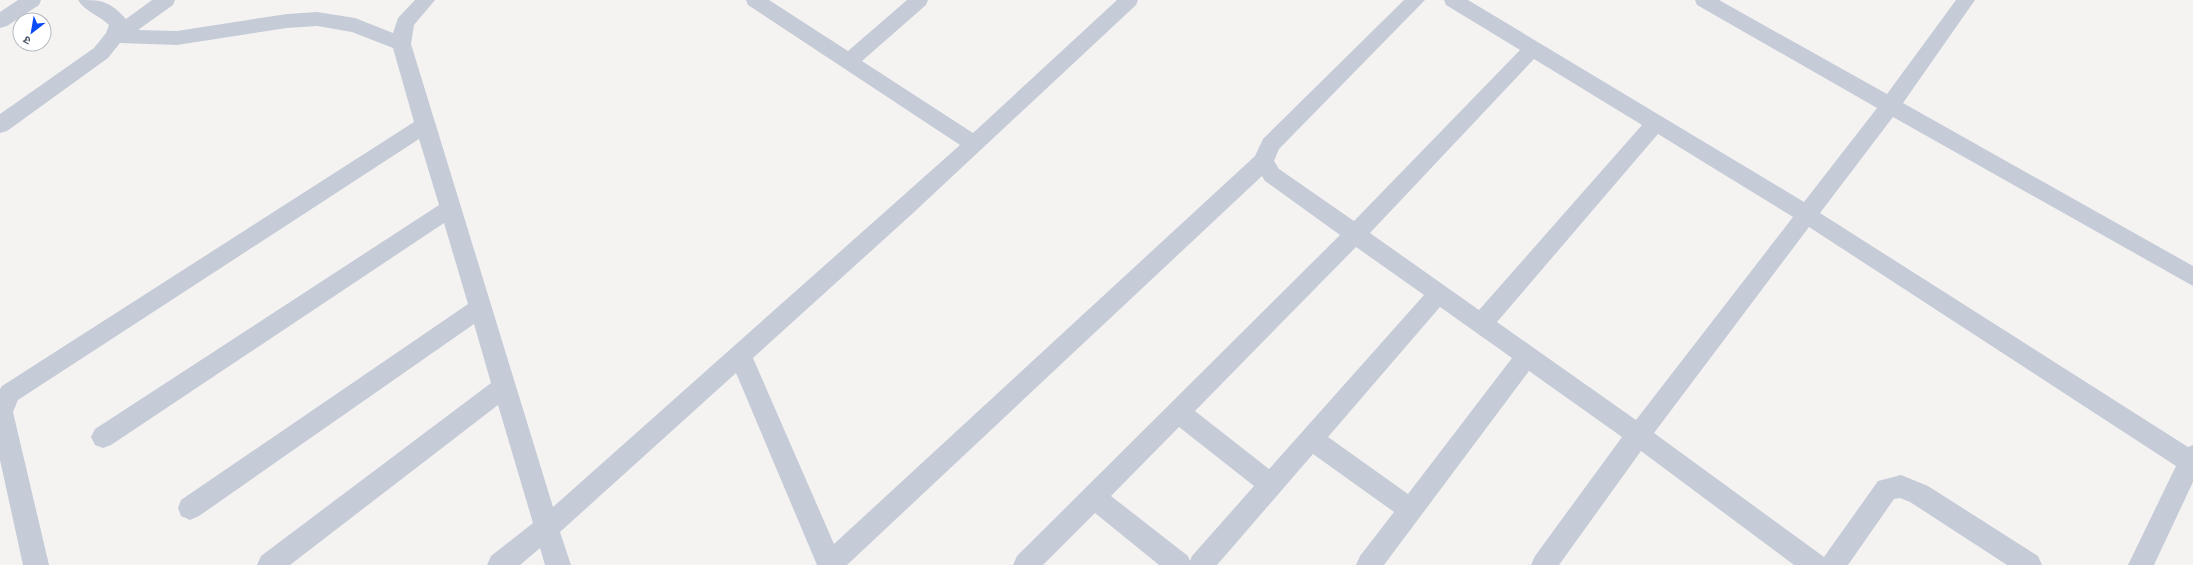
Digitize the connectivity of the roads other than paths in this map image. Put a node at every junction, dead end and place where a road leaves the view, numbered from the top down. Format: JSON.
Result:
{"nodes":[{"id":1,"x":32,"y":0,"type":"edge"},
{"id":2,"x":87,"y":0,"type":"edge"},
{"id":3,"x":166,"y":0,"type":"edge"},
{"id":4,"x":426,"y":0,"type":"edge"},
{"id":5,"x":755,"y":0,"type":"edge"},
{"id":6,"x":919,"y":0,"type":"edge"},
{"id":7,"x":1129,"y":0,"type":"edge"},
{"id":8,"x":1416,"y":0,"type":"edge"},
{"id":9,"x":1453,"y":0,"type":"edge"},
{"id":10,"x":1704,"y":0,"type":"edge"},
{"id":11,"x":1962,"y":1,"type":"edge"},
{"id":12,"x":0,"y":21,"type":"edge"},
{"id":13,"x":116,"y":36,"type":"junction"},
{"id":14,"x":401,"y":44,"type":"junction"},
{"id":15,"x":1533,"y":48,"type":"junction"},
{"id":16,"x":848,"y":62,"type":"junction"},
{"id":17,"x":1890,"y":106,"type":"junction"},
{"id":18,"x":1656,"y":123,"type":"junction"},
{"id":19,"x":0,"y":125,"type":"edge"},
{"id":20,"x":425,"y":125,"type":"junction"},
{"id":21,"x":974,"y":144,"type":"junction"},
{"id":22,"x":1264,"y":161,"type":"junction"},
{"id":23,"x":451,"y":208,"type":"junction"},
{"id":24,"x":1807,"y":215,"type":"junction"},
{"id":25,"x":1355,"y":234,"type":"junction"},
{"id":26,"x":2193,"y":277,"type":"edge"},
{"id":27,"x":1439,"y":293,"type":"junction"},
{"id":28,"x":481,"y":306,"type":"junction"},
{"id":29,"x":1481,"y":324,"type":"junction"},
{"id":30,"x":740,"y":355,"type":"junction"},
{"id":31,"x":1527,"y":356,"type":"junction"},
{"id":32,"x":505,"y":386,"type":"junction"},
{"id":33,"x":1178,"y":412,"type":"junction"},
{"id":34,"x":1638,"y":435,"type":"junction"},
{"id":35,"x":103,"y":437,"type":"dead end"},
{"id":36,"x":1311,"y":439,"type":"junction"},
{"id":37,"x":2192,"y":459,"type":"edge"},
{"id":38,"x":1271,"y":485,"type":"junction"},
{"id":39,"x":1094,"y":497,"type":"junction"},
{"id":40,"x":190,"y":508,"type":"dead end"},
{"id":41,"x":1411,"y":510,"type":"junction"},
{"id":42,"x":548,"y":527,"type":"junction"},
{"id":43,"x":830,"y":564,"type":"edge"},
{"id":44,"x":36,"y":565,"type":"edge"},
{"id":45,"x":270,"y":565,"type":"edge"},
{"id":46,"x":500,"y":565,"type":"edge"},
{"id":47,"x":558,"y":565,"type":"edge"},
{"id":48,"x":1026,"y":565,"type":"edge"},
{"id":49,"x":1179,"y":565,"type":"edge"},
{"id":50,"x":1201,"y":565,"type":"edge"},
{"id":51,"x":1369,"y":565,"type":"edge"},
{"id":52,"x":1544,"y":565,"type":"edge"},
{"id":53,"x":1815,"y":565,"type":"edge"},
{"id":54,"x":1833,"y":565,"type":"edge"},
{"id":55,"x":2029,"y":565,"type":"edge"},
{"id":56,"x":2141,"y":565,"type":"edge"}],
"edges":[{"from":1,"to":12,"type":"street"},
{"from":2,"to":13,"type":"street"},
{"from":3,"to":13,"type":"street"},
{"from":4,"to":14,"type":"street"},
{"from":5,"to":16,"type":"street"},
{"from":6,"to":16,"type":"street"},
{"from":7,"to":21,"type":"street"},
{"from":8,"to":22,"type":"street"},
{"from":9,"to":15,"type":"street"},
{"from":10,"to":17,"type":"street"},
{"from":11,"to":17,"type":"street"},
{"from":13,"to":14,"type":"street"},
{"from":13,"to":19,"type":"street"},
{"from":14,"to":20,"type":"street"},
{"from":15,"to":18,"type":"street"},
{"from":15,"to":25,"type":"street"},
{"from":16,"to":21,"type":"street"},
{"from":17,"to":24,"type":"street"},
{"from":17,"to":26,"type":"street"},
{"from":18,"to":24,"type":"street"},
{"from":18,"to":29,"type":"street"},
{"from":20,"to":23,"type":"street"},
{"from":20,"to":44,"type":"street"},
{"from":21,"to":30,"type":"street"},
{"from":22,"to":25,"type":"street"},
{"from":22,"to":43,"type":"street"},
{"from":23,"to":28,"type":"street"},
{"from":23,"to":35,"type":"street"},
{"from":24,"to":34,"type":"street"},
{"from":24,"to":37,"type":"street"},
{"from":25,"to":27,"type":"street"},
{"from":25,"to":33,"type":"street"},
{"from":27,"to":29,"type":"street"},
{"from":27,"to":36,"type":"street"},
{"from":28,"to":32,"type":"street"},
{"from":28,"to":40,"type":"street"},
{"from":29,"to":31,"type":"street"},
{"from":30,"to":42,"type":"street"},
{"from":30,"to":43,"type":"street"},
{"from":31,"to":34,"type":"street"},
{"from":31,"to":41,"type":"street"},
{"from":32,"to":42,"type":"street"},
{"from":32,"to":45,"type":"street"},
{"from":33,"to":38,"type":"street"},
{"from":33,"to":39,"type":"street"},
{"from":34,"to":52,"type":"street"},
{"from":34,"to":53,"type":"street"},
{"from":36,"to":38,"type":"street"},
{"from":36,"to":41,"type":"street"},
{"from":37,"to":56,"type":"street"},
{"from":38,"to":50,"type":"street"},
{"from":39,"to":48,"type":"street"},
{"from":39,"to":49,"type":"street"},
{"from":41,"to":51,"type":"street"},
{"from":42,"to":46,"type":"street"},
{"from":42,"to":47,"type":"street"},
{"from":54,"to":55,"type":"street"}]}
